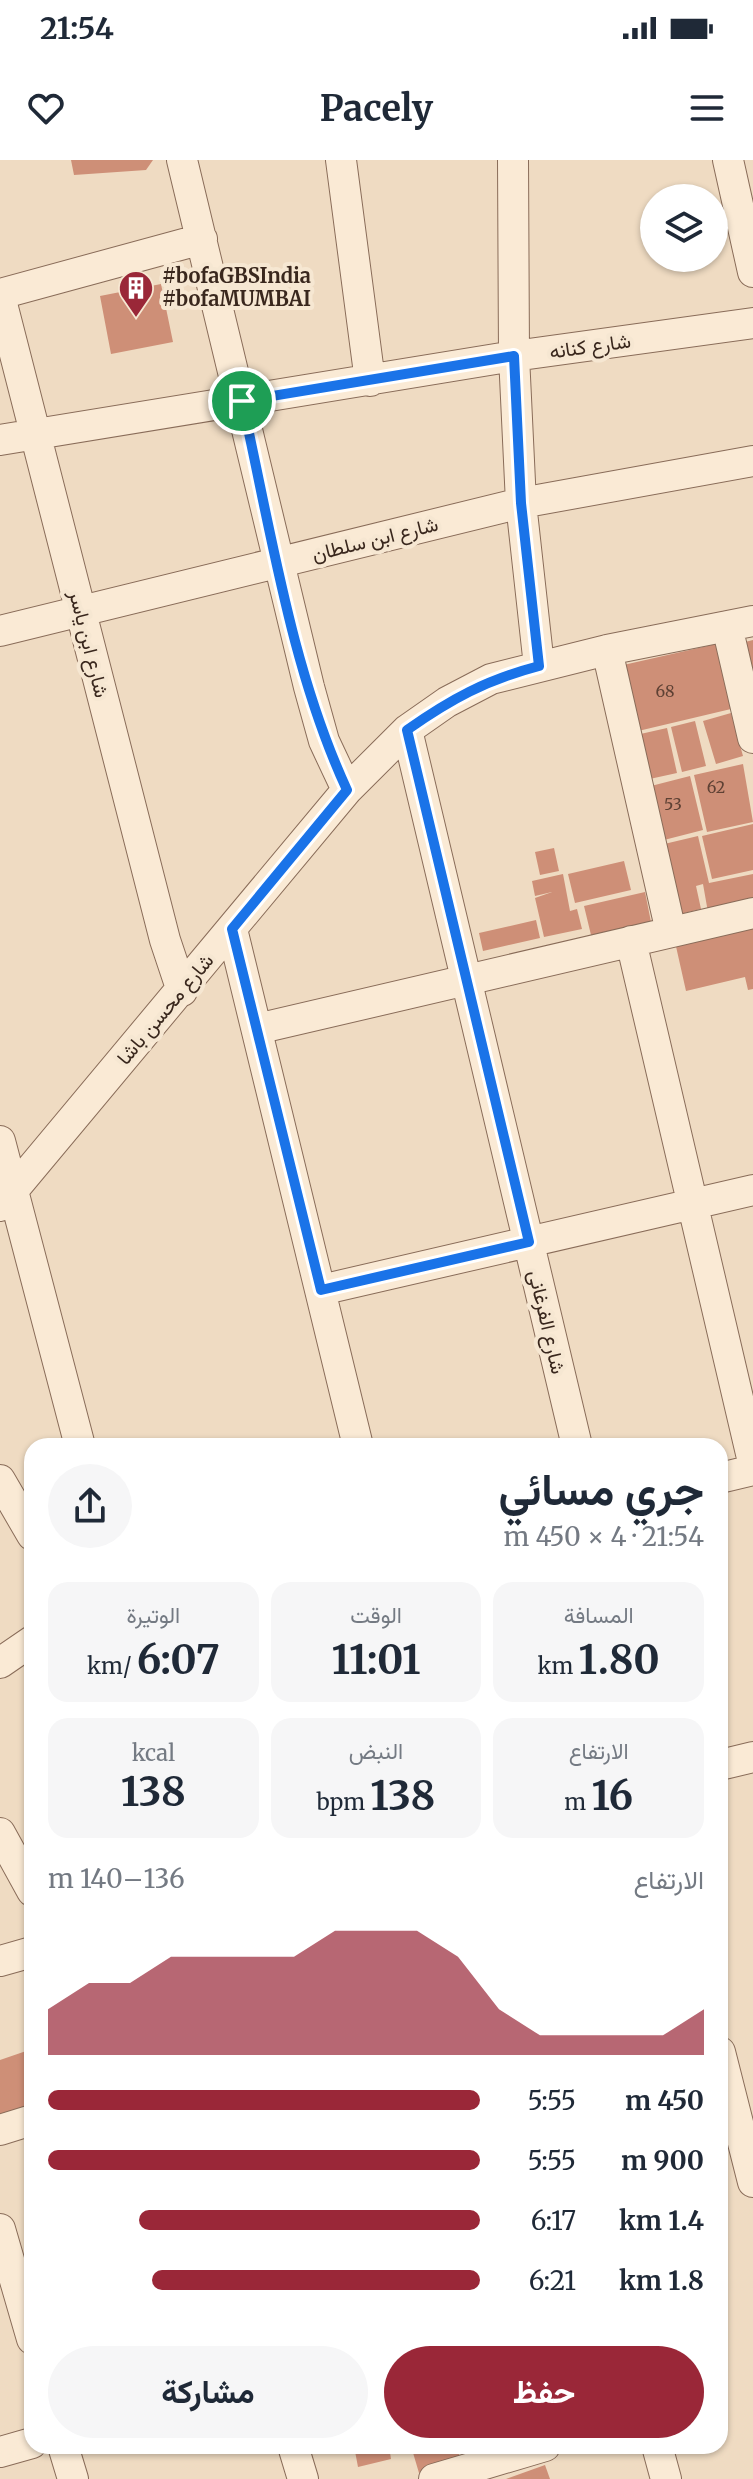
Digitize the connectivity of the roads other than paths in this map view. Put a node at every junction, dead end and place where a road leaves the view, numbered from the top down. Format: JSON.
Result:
{"nodes":[{"id":1,"x":182,"y":160,"type":"edge"},
{"id":2,"x":341,"y":160,"type":"edge"},
{"id":3,"x":513,"y":160,"type":"edge"},
{"id":4,"x":728,"y":160,"type":"edge"},
{"id":5,"x":202,"y":239,"type":"junction"},
{"id":6,"x":753,"y":272,"type":"edge"},
{"id":7,"x":0,"y":295,"type":"edge"},
{"id":8,"x":753,"y":323,"type":"edge"},
{"id":9,"x":514,"y":356,"type":"junction"},
{"id":10,"x":370,"y":381,"type":"junction"},
{"id":11,"x":242,"y":401,"type":"junction"},
{"id":12,"x":35,"y":434,"type":"junction"},
{"id":13,"x":0,"y":440,"type":"edge"},
{"id":14,"x":753,"y":461,"type":"edge"},
{"id":15,"x":521,"y":503,"type":"junction"},
{"id":16,"x":278,"y":562,"type":"junction"},
{"id":17,"x":80,"y":611,"type":"junction"},
{"id":18,"x":740,"y":624,"type":"edge"},
{"id":19,"x":0,"y":631,"type":"edge"},
{"id":20,"x":607,"y":650,"type":"junction"},
{"id":21,"x":539,"y":666,"type":"junction"},
{"id":22,"x":407,"y":730,"type":"junction"},
{"id":23,"x":753,"y":738,"type":"edge"},
{"id":24,"x":347,"y":790,"type":"junction"},
{"id":25,"x":753,"y":913,"type":"edge"},
{"id":26,"x":232,"y":929,"type":"junction"},
{"id":27,"x":671,"y":932,"type":"junction"},
{"id":28,"x":631,"y":941,"type":"junction"},
{"id":29,"x":466,"y":980,"type":"junction"},
{"id":30,"x":182,"y":991,"type":"junction"},
{"id":31,"x":257,"y":1029,"type":"junction"},
{"id":32,"x":0,"y":1141,"type":"edge"},
{"id":33,"x":753,"y":1190,"type":"edge"},
{"id":34,"x":4,"y":1201,"type":"edge"},
{"id":35,"x":692,"y":1204,"type":"junction"},
{"id":36,"x":529,"y":1242,"type":"junction"},
{"id":37,"x":321,"y":1290,"type":"junction"},
{"id":38,"x":78,"y":1438,"type":"edge"},
{"id":39,"x":356,"y":1438,"type":"edge"},
{"id":40,"x":575,"y":1438,"type":"edge"},
{"id":41,"x":753,"y":1462,"type":"edge"},
{"id":42,"x":753,"y":1470,"type":"edge"},
{"id":43,"x":728,"y":1476,"type":"edge"},
{"id":44,"x":0,"y":1480,"type":"edge"},
{"id":45,"x":24,"y":1521,"type":"edge"},
{"id":46,"x":24,"y":1646,"type":"edge"},
{"id":47,"x":0,"y":1663,"type":"edge"},
{"id":48,"x":753,"y":1757,"type":"edge"},
{"id":49,"x":728,"y":1763,"type":"edge"},
{"id":50,"x":0,"y":1833,"type":"edge"},
{"id":51,"x":24,"y":1876,"type":"edge"},
{"id":52,"x":24,"y":1954,"type":"edge"},
{"id":53,"x":0,"y":1961,"type":"edge"},
{"id":54,"x":728,"y":2092,"type":"edge"},
{"id":55,"x":24,"y":2122,"type":"edge"},
{"id":56,"x":0,"y":2130,"type":"edge"},
{"id":57,"x":738,"y":2142,"type":"edge"},
{"id":58,"x":753,"y":2182,"type":"edge"},
{"id":59,"x":0,"y":2229,"type":"edge"},
{"id":60,"x":16,"y":2280,"type":"edge"},
{"id":61,"x":24,"y":2310,"type":"edge"},
{"id":62,"x":24,"y":2445,"type":"edge"},
{"id":63,"x":0,"y":2452,"type":"edge"},
{"id":64,"x":65,"y":2454,"type":"edge"},
{"id":65,"x":295,"y":2454,"type":"edge"},
{"id":66,"x":518,"y":2454,"type":"edge"},
{"id":67,"x":659,"y":2454,"type":"edge"},
{"id":68,"x":73,"y":2479,"type":"edge"},
{"id":69,"x":303,"y":2479,"type":"edge"},
{"id":70,"x":434,"y":2479,"type":"edge"},
{"id":71,"x":666,"y":2479,"type":"edge"}],
"edges":[{"from":1,"to":5,"type":"street"},
{"from":2,"to":10,"type":"street"},
{"from":3,"to":9,"type":"street"},
{"from":4,"to":6,"type":"street"},
{"from":5,"to":7,"type":"street"},
{"from":5,"to":11,"type":"street"},
{"from":7,"to":12,"type":"street","name":"شارع ابن ياسر"},
{"from":8,"to":9,"type":"street","name":"شارع كنانه"},
{"from":9,"to":10,"type":"street","name":"شارع كنانه"},
{"from":9,"to":15,"type":"street"},
{"from":10,"to":11,"type":"street","name":"شارع كنانه"},
{"from":11,"to":12,"type":"street","name":"شارع كنانه"},
{"from":11,"to":16,"type":"street"},
{"from":12,"to":13,"type":"street","name":"شارع كنانه"},
{"from":12,"to":17,"type":"street","name":"شارع ابن ياسر"},
{"from":14,"to":15,"type":"street","name":"شارع ابن سلطان"},
{"from":15,"to":16,"type":"street","name":"شارع ابن سلطان"},
{"from":15,"to":21,"type":"street"},
{"from":16,"to":17,"type":"street","name":"شارع ابن سلطان"},
{"from":16,"to":24,"type":"street"},
{"from":17,"to":19,"type":"street","name":"شارع ابن سلطان"},
{"from":17,"to":30,"type":"street","name":"شارع ابن ياسر"},
{"from":18,"to":20,"type":"street","name":"شارع محسن باشا"},
{"from":18,"to":23,"type":"street"},
{"from":20,"to":21,"type":"street","name":"شارع محسن باشا"},
{"from":20,"to":27,"type":"street"},
{"from":21,"to":22,"type":"street","name":"شارع محسن باشا"},
{"from":22,"to":24,"type":"street","name":"شارع محسن باشا"},
{"from":22,"to":29,"type":"street","name":"شارع الفرغانى"},
{"from":24,"to":26,"type":"street","name":"شارع محسن باشا"},
{"from":25,"to":27,"type":"street"},
{"from":26,"to":30,"type":"street","name":"شارع محسن باشا"},
{"from":26,"to":31,"type":"street"},
{"from":27,"to":28,"type":"street"},
{"from":28,"to":29,"type":"street"},
{"from":28,"to":35,"type":"street"},
{"from":29,"to":31,"type":"street"},
{"from":29,"to":36,"type":"street","name":"شارع الفرغانى"},
{"from":30,"to":34,"type":"street","name":"شارع محسن باشا"},
{"from":31,"to":37,"type":"street"},
{"from":32,"to":34,"type":"street"},
{"from":33,"to":35,"type":"street"},
{"from":34,"to":38,"type":"street"},
{"from":35,"to":36,"type":"street"},
{"from":35,"to":41,"type":"street"},
{"from":36,"to":37,"type":"street"},
{"from":36,"to":40,"type":"street","name":"شارع الفرغانى"},
{"from":37,"to":39,"type":"street"},
{"from":42,"to":43,"type":"street"},
{"from":44,"to":45,"type":"street"},
{"from":46,"to":47,"type":"street"},
{"from":48,"to":49,"type":"street"},
{"from":50,"to":51,"type":"street"},
{"from":52,"to":53,"type":"street"},
{"from":54,"to":57,"type":"street"},
{"from":55,"to":56,"type":"street"},
{"from":57,"to":58,"type":"street"},
{"from":59,"to":60,"type":"street"},
{"from":60,"to":61,"type":"street"},
{"from":62,"to":63,"type":"street"},
{"from":64,"to":68,"type":"street"},
{"from":65,"to":69,"type":"street"},
{"from":66,"to":70,"type":"street"},
{"from":67,"to":71,"type":"street"}]}
